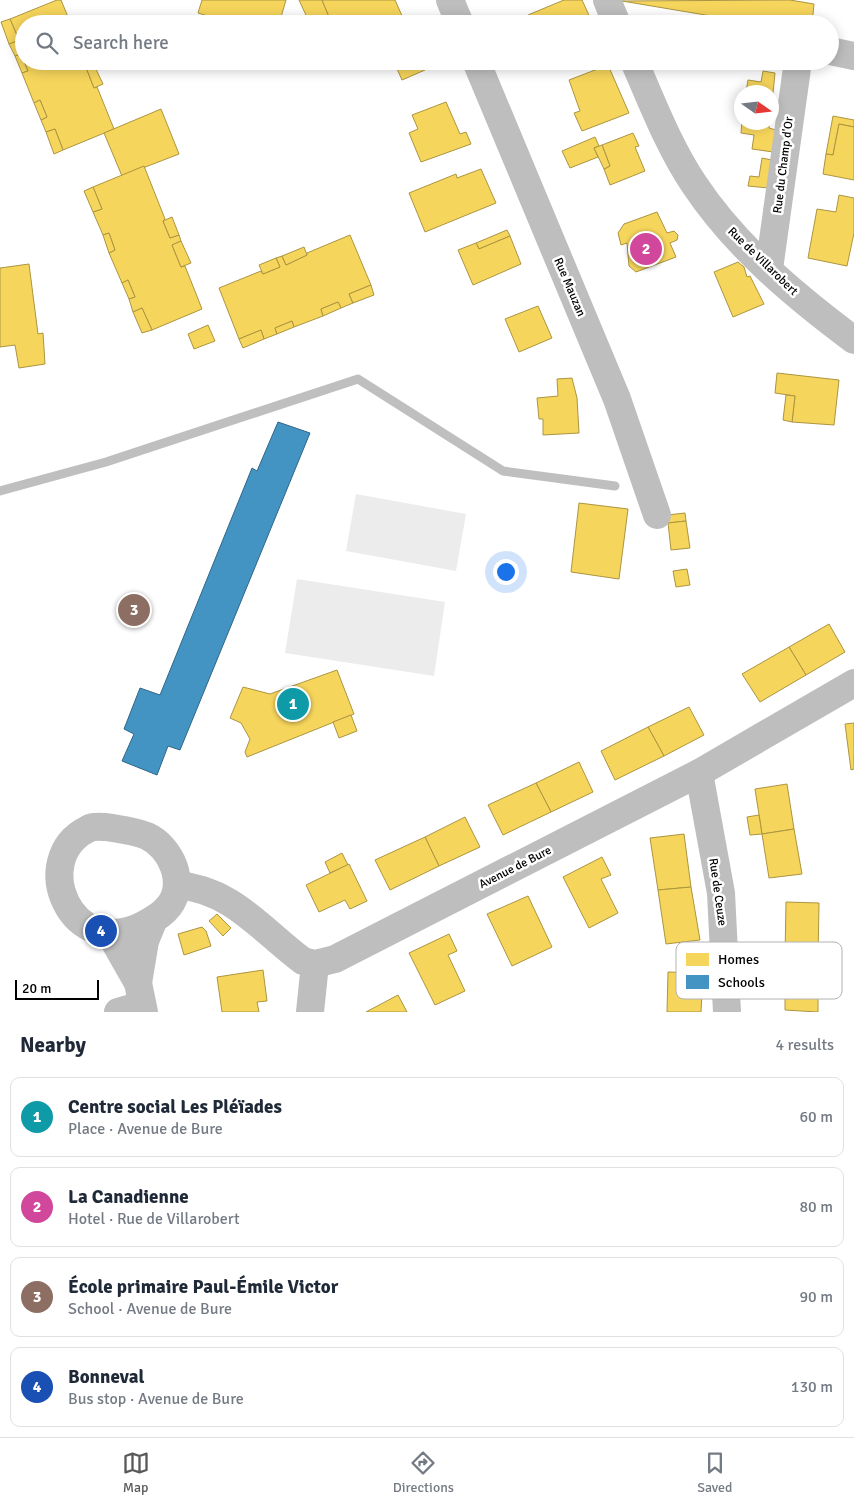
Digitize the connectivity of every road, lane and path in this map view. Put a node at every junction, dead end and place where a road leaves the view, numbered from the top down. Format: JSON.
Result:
{"nodes":[{"id":1,"x":450,"y":0,"type":"edge"},
{"id":2,"x":607,"y":0,"type":"edge"},
{"id":3,"x":456,"y":15,"type":"edge"},
{"id":4,"x":613,"y":15,"type":"edge"},
{"id":5,"x":839,"y":53,"type":"edge"},
{"id":6,"x":854,"y":56,"type":"edge"},
{"id":7,"x":480,"y":70,"type":"edge"},
{"id":8,"x":638,"y":70,"type":"edge"},
{"id":9,"x":797,"y":70,"type":"edge"},
{"id":10,"x":769,"y":269,"type":"junction"},
{"id":11,"x":854,"y":340,"type":"edge"},
{"id":12,"x":657,"y":515,"type":"dead end"},
{"id":13,"x":854,"y":683,"type":"edge"},
{"id":14,"x":698,"y":773,"type":"junction"},
{"id":15,"x":177,"y":885,"type":"junction"},
{"id":16,"x":154,"y":919,"type":"junction"},
{"id":17,"x":109,"y":932,"type":"junction"},
{"id":18,"x":723,"y":942,"type":"edge"},
{"id":19,"x":315,"y":964,"type":"junction"},
{"id":20,"x":726,"y":999,"type":"edge"},
{"id":21,"x":136,"y":1003,"type":"edge"},
{"id":22,"x":310,"y":1012,"type":"edge"},
{"id":23,"x":727,"y":1012,"type":"edge"}],
"edges":[{"from":1,"to":3,"type":"street"},
{"from":2,"to":4,"type":"street"},
{"from":5,"to":6,"type":"street"},
{"from":7,"to":12,"type":"street","name":"Rue Mauzan"},
{"from":8,"to":10,"type":"street","name":"Rue de Villarobert"},
{"from":9,"to":10,"type":"street","name":"Rue du Champ d'Or"},
{"from":10,"to":11,"type":"street","name":"Rue de Villarobert"},
{"from":13,"to":14,"type":"street","name":"Avenue de Bure"},
{"from":14,"to":18,"type":"street","name":"Rue de Ceuze"},
{"from":14,"to":19,"type":"street","name":"Avenue de Bure"},
{"from":15,"to":16,"type":"street"},
{"from":15,"to":17,"type":"street"},
{"from":15,"to":19,"type":"street"},
{"from":16,"to":17,"type":"street"},
{"from":16,"to":21,"type":"street"},
{"from":17,"to":21,"type":"street"},
{"from":19,"to":22,"type":"street"},
{"from":20,"to":23,"type":"street","name":"Rue de Ceuze"}]}
